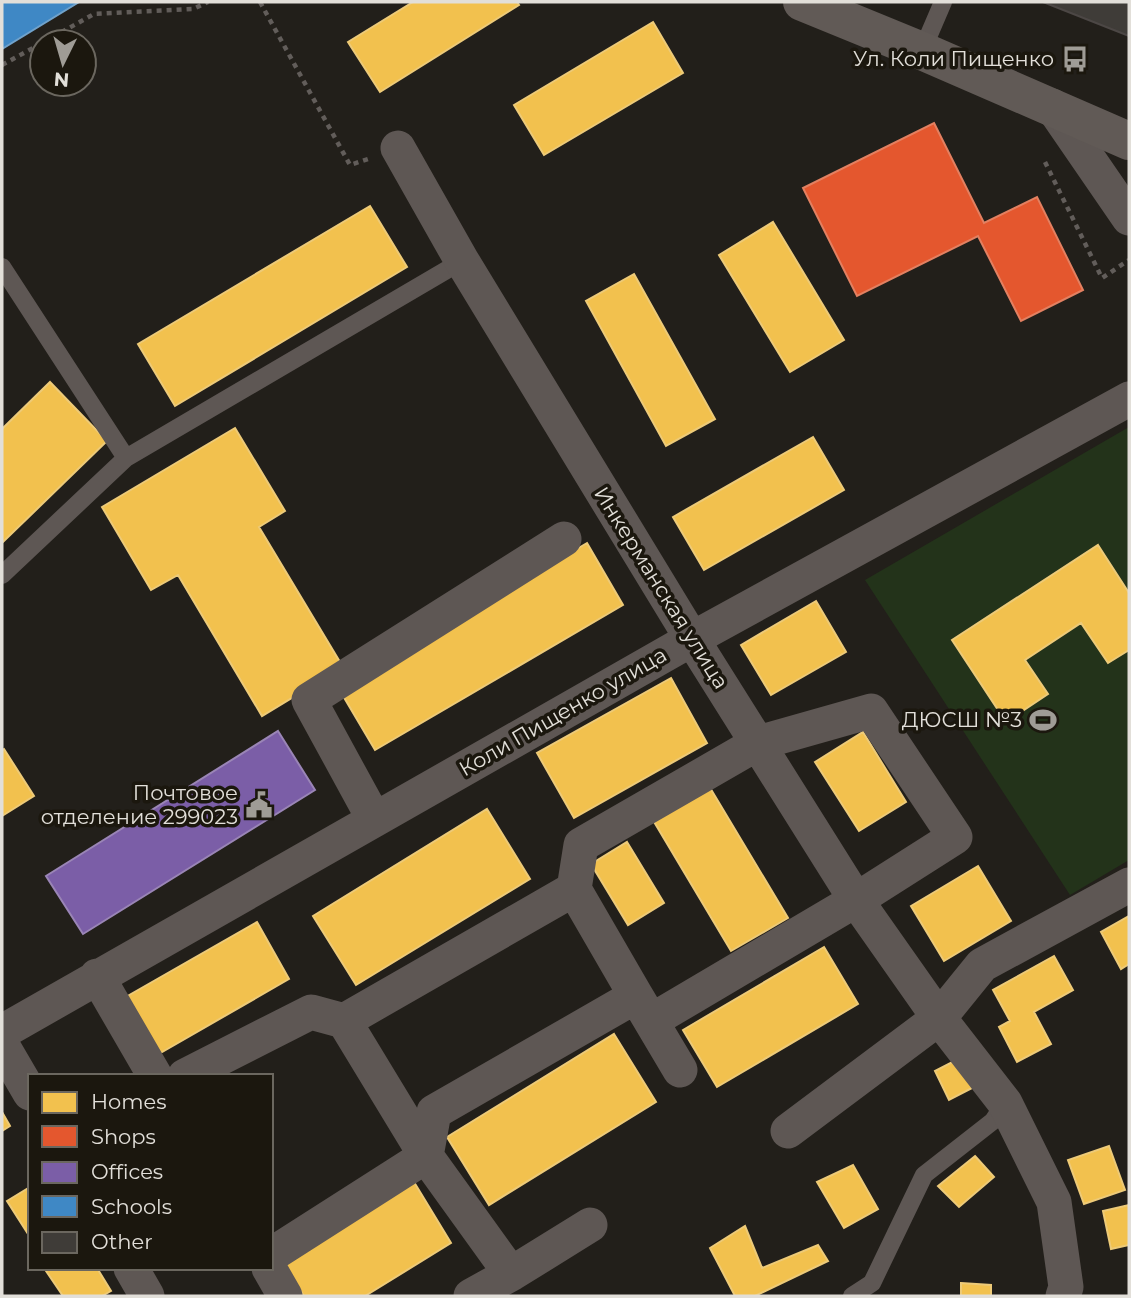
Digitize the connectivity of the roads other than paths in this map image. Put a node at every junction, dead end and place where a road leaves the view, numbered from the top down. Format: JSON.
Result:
{"nodes":[{"id":1,"x":802,"y":2,"type":"edge"},
{"id":2,"x":943,"y":2,"type":"edge"},
{"id":3,"x":922,"y":51,"type":"junction"},
{"id":4,"x":1052,"y":106,"type":"junction"},
{"id":5,"x":1129,"y":141,"type":"edge"},
{"id":6,"x":398,"y":148,"type":"road end"},
{"id":7,"x":1129,"y":218,"type":"edge"},
{"id":8,"x":462,"y":261,"type":"junction"},
{"id":9,"x":2,"y":267,"type":"edge"},
{"id":10,"x":1129,"y":399,"type":"edge"},
{"id":11,"x":126,"y":458,"type":"junction"},
{"id":12,"x":564,"y":539,"type":"dead end"},
{"id":13,"x":2,"y":575,"type":"edge"},
{"id":14,"x":692,"y":639,"type":"junction"},
{"id":15,"x":758,"y":743,"type":"junction"},
{"id":16,"x":374,"y":819,"type":"junction"},
{"id":17,"x":1129,"y":885,"type":"edge"},
{"id":18,"x":574,"y":889,"type":"junction"},
{"id":19,"x":856,"y":900,"type":"junction"},
{"id":20,"x":97,"y":976,"type":"junction"},
{"id":21,"x":644,"y":1009,"type":"junction"},
{"id":22,"x":939,"y":1018,"type":"junction"},
{"id":23,"x":344,"y":1021,"type":"junction"},
{"id":24,"x":2,"y":1032,"type":"edge"},
{"id":25,"x":2,"y":1045,"type":"edge"},
{"id":26,"x":680,"y":1070,"type":"dead end"},
{"id":27,"x":154,"y":1074,"type":"edge"},
{"id":28,"x":189,"y":1074,"type":"edge"},
{"id":29,"x":28,"y":1090,"type":"edge"},
{"id":30,"x":1004,"y":1103,"type":"junction"},
{"id":31,"x":788,"y":1131,"type":"dead end"},
{"id":32,"x":426,"y":1156,"type":"junction"},
{"id":33,"x":590,"y":1225,"type":"dead end"},
{"id":34,"x":273,"y":1254,"type":"edge"},
{"id":35,"x":132,"y":1270,"type":"edge"},
{"id":36,"x":270,"y":1270,"type":"edge"},
{"id":37,"x":511,"y":1274,"type":"junction"},
{"id":38,"x":147,"y":1296,"type":"edge"},
{"id":39,"x":285,"y":1296,"type":"edge"},
{"id":40,"x":471,"y":1296,"type":"edge"},
{"id":41,"x":852,"y":1296,"type":"edge"},
{"id":42,"x":1063,"y":1296,"type":"edge"}],
"edges":[{"from":1,"to":3,"type":"main road"},
{"from":2,"to":3,"type":"lane"},
{"from":3,"to":4,"type":"main road"},
{"from":4,"to":5,"type":"main road"},
{"from":4,"to":7,"type":"street"},
{"from":6,"to":8,"type":"street","name":"Инкерманская улица"},
{"from":8,"to":11,"type":"lane"},
{"from":8,"to":14,"type":"street","name":"Инкерманская улица"},
{"from":9,"to":11,"type":"lane"},
{"from":10,"to":14,"type":"street","name":"Коли Пищенко улица"},
{"from":11,"to":13,"type":"lane"},
{"from":12,"to":16,"type":"street"},
{"from":14,"to":15,"type":"street","name":"Инкерманская улица"},
{"from":14,"to":16,"type":"street","name":"Коли Пищенко улица"},
{"from":15,"to":18,"type":"street"},
{"from":15,"to":19,"type":"street","name":"Инкерманская улица"},
{"from":15,"to":19,"type":"street"},
{"from":16,"to":20,"type":"street","name":"Коли Пищенко улица"},
{"from":17,"to":22,"type":"street"},
{"from":18,"to":21,"type":"street"},
{"from":18,"to":23,"type":"street"},
{"from":19,"to":21,"type":"street"},
{"from":19,"to":22,"type":"street","name":"Инкерманская улица"},
{"from":20,"to":24,"type":"street","name":"Коли Пищенко улица"},
{"from":20,"to":27,"type":"street"},
{"from":21,"to":26,"type":"street"},
{"from":21,"to":32,"type":"street"},
{"from":22,"to":30,"type":"street","name":"Инкерманская улица"},
{"from":22,"to":31,"type":"street"},
{"from":23,"to":28,"type":"street"},
{"from":23,"to":32,"type":"street"},
{"from":25,"to":29,"type":"street"},
{"from":30,"to":41,"type":"lane"},
{"from":30,"to":42,"type":"street","name":"Инкерманская улица"},
{"from":32,"to":34,"type":"street"},
{"from":32,"to":37,"type":"street"},
{"from":33,"to":37,"type":"street"},
{"from":35,"to":38,"type":"street"},
{"from":36,"to":39,"type":"street"},
{"from":37,"to":40,"type":"street"}]}
